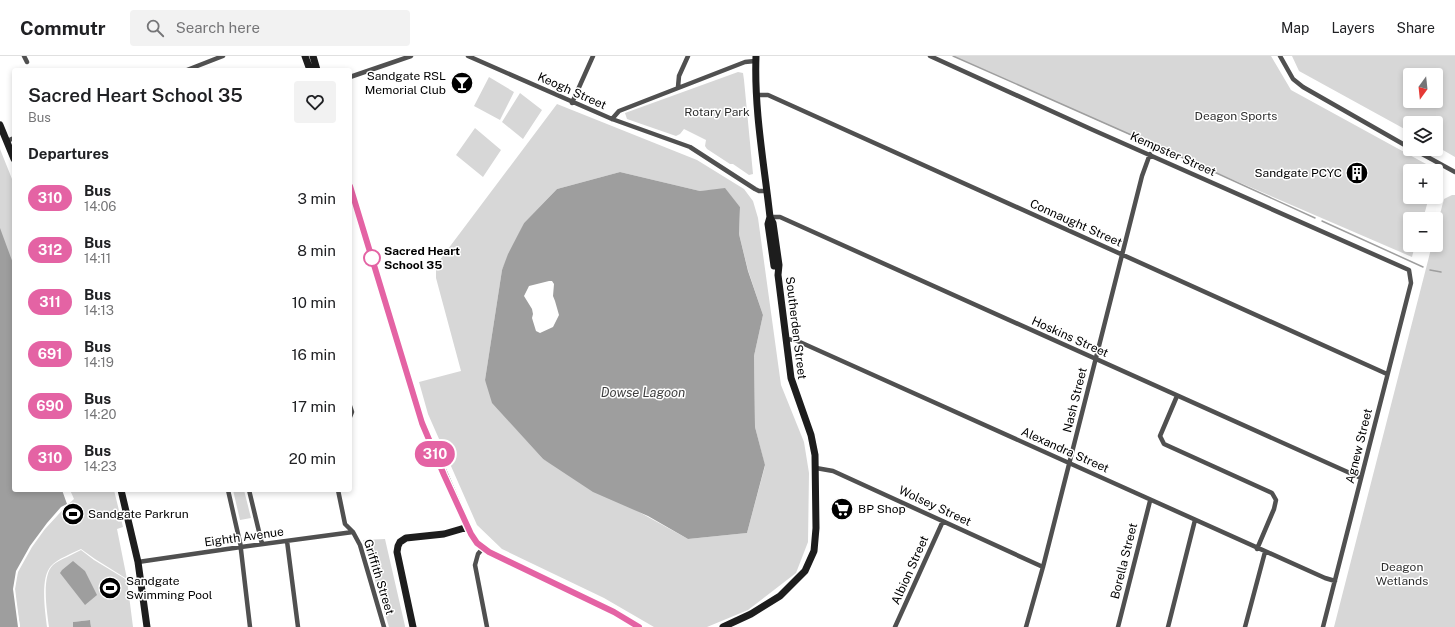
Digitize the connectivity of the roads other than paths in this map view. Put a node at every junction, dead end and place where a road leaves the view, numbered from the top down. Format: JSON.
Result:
{"nodes":[{"id":1,"x":24,"y":56,"type":"edge"},
{"id":2,"x":223,"y":56,"type":"edge"},
{"id":3,"x":305,"y":56,"type":"edge"},
{"id":4,"x":313,"y":56,"type":"edge"},
{"id":5,"x":411,"y":56,"type":"edge"},
{"id":6,"x":468,"y":56,"type":"edge"},
{"id":7,"x":593,"y":56,"type":"edge"},
{"id":8,"x":688,"y":56,"type":"edge"},
{"id":9,"x":930,"y":56,"type":"edge"},
{"id":10,"x":1280,"y":56,"type":"edge"},
{"id":11,"x":755,"y":59,"type":"edge"},
{"id":12,"x":27,"y":62,"type":"dead end"},
{"id":13,"x":192,"y":68,"type":"edge"},
{"id":14,"x":309,"y":68,"type":"edge"},
{"id":15,"x":316,"y":68,"type":"edge"},
{"id":16,"x":352,"y":76,"type":"edge"},
{"id":17,"x":678,"y":87,"type":"junction"},
{"id":18,"x":756,"y":94,"type":"junction"},
{"id":19,"x":572,"y":103,"type":"junction"},
{"id":20,"x":612,"y":119,"type":"junction"},
{"id":21,"x":0,"y":125,"type":"edge"},
{"id":22,"x":12,"y":139,"type":"edge"},
{"id":23,"x":7,"y":141,"type":"junction"},
{"id":24,"x":1403,"y":144,"type":"edge"},
{"id":25,"x":12,"y":154,"type":"edge"},
{"id":26,"x":1150,"y":154,"type":"junction"},
{"id":27,"x":1426,"y":156,"type":"edge"},
{"id":28,"x":1455,"y":172,"type":"edge"},
{"id":29,"x":767,"y":191,"type":"junction"},
{"id":30,"x":352,"y":193,"type":"edge"},
{"id":31,"x":770,"y":217,"type":"junction"},
{"id":32,"x":1122,"y":255,"type":"junction"},
{"id":33,"x":1409,"y":270,"type":"joint"},
{"id":34,"x":786,"y":339,"type":"junction"},
{"id":35,"x":1096,"y":359,"type":"junction"},
{"id":36,"x":1387,"y":374,"type":"junction"},
{"id":37,"x":1177,"y":396,"type":"junction"},
{"id":38,"x":1070,"y":463,"type":"junction"},
{"id":39,"x":816,"y":468,"type":"junction"},
{"id":40,"x":1361,"y":478,"type":"junction"},
{"id":41,"x":122,"y":492,"type":"edge"},
{"id":42,"x":228,"y":492,"type":"edge"},
{"id":43,"x":249,"y":492,"type":"edge"},
{"id":44,"x":338,"y":492,"type":"edge"},
{"id":45,"x":1150,"y":500,"type":"junction"},
{"id":46,"x":1195,"y":520,"type":"junction"},
{"id":47,"x":943,"y":521,"type":"junction"},
{"id":48,"x":468,"y":527,"type":"junction"},
{"id":49,"x":353,"y":532,"type":"junction"},
{"id":50,"x":287,"y":541,"type":"junction"},
{"id":51,"x":262,"y":544,"type":"junction"},
{"id":52,"x":241,"y":546,"type":"junction"},
{"id":53,"x":483,"y":548,"type":"junction"},
{"id":54,"x":1258,"y":549,"type":"junction"},
{"id":55,"x":1264,"y":552,"type":"junction"},
{"id":56,"x":138,"y":562,"type":"junction"},
{"id":57,"x":1044,"y":567,"type":"junction"},
{"id":58,"x":1335,"y":581,"type":"junction"},
{"id":59,"x":147,"y":627,"type":"edge"},
{"id":60,"x":250,"y":627,"type":"edge"},
{"id":61,"x":298,"y":627,"type":"edge"},
{"id":62,"x":384,"y":627,"type":"edge"},
{"id":63,"x":413,"y":627,"type":"edge"},
{"id":64,"x":488,"y":627,"type":"edge"},
{"id":65,"x":639,"y":627,"type":"edge"},
{"id":66,"x":723,"y":627,"type":"edge"},
{"id":67,"x":895,"y":627,"type":"edge"},
{"id":68,"x":1026,"y":627,"type":"edge"},
{"id":69,"x":1118,"y":627,"type":"edge"},
{"id":70,"x":1168,"y":627,"type":"edge"},
{"id":71,"x":1245,"y":627,"type":"edge"},
{"id":72,"x":1323,"y":627,"type":"edge"}],
"edges":[{"from":1,"to":12,"type":"street"},
{"from":2,"to":13,"type":"street"},
{"from":3,"to":14,"type":"main road"},
{"from":4,"to":15,"type":"main road"},
{"from":5,"to":16,"type":"street"},
{"from":6,"to":19,"type":"street","name":"Keogh Street"},
{"from":7,"to":19,"type":"street"},
{"from":8,"to":17,"type":"street"},
{"from":9,"to":26,"type":"street","name":"Kempster Street"},
{"from":10,"to":24,"type":"street"},
{"from":11,"to":17,"type":"street","name":"Keogh Street"},
{"from":11,"to":18,"type":"main road","name":"Southerden Street"},
{"from":17,"to":20,"type":"street","name":"Keogh Street"},
{"from":18,"to":29,"type":"main road","name":"Southerden Street"},
{"from":18,"to":32,"type":"street","name":"Connaught Street"},
{"from":19,"to":20,"type":"street","name":"Keogh Street"},
{"from":20,"to":29,"type":"street"},
{"from":21,"to":23,"type":"main road"},
{"from":22,"to":23,"type":"street"},
{"from":23,"to":25,"type":"main road"},
{"from":26,"to":32,"type":"street","name":"Nash Street"},
{"from":26,"to":33,"type":"street","name":"Kempster Street"},
{"from":27,"to":28,"type":"street"},
{"from":29,"to":31,"type":"main road","name":"Southerden Street"},
{"from":30,"to":48,"type":"main road"},
{"from":31,"to":34,"type":"main road","name":"Southerden Street"},
{"from":31,"to":35,"type":"street","name":"Hoskins Street"},
{"from":32,"to":35,"type":"street","name":"Nash Street"},
{"from":32,"to":36,"type":"street","name":"Connaught Street"},
{"from":33,"to":36,"type":"street","name":"Agnew Street"},
{"from":34,"to":38,"type":"street","name":"Alexandra Street"},
{"from":34,"to":39,"type":"main road","name":"Southerden Street"},
{"from":35,"to":37,"type":"street","name":"Hoskins Street"},
{"from":35,"to":38,"type":"street","name":"Nash Street"},
{"from":36,"to":40,"type":"street","name":"Agnew Street"},
{"from":37,"to":40,"type":"street","name":"Hoskins Street"},
{"from":37,"to":54,"type":"street"},
{"from":38,"to":45,"type":"street","name":"Alexandra Street"},
{"from":38,"to":57,"type":"street","name":"Nash Street"},
{"from":39,"to":47,"type":"street","name":"Wolsey Street"},
{"from":39,"to":66,"type":"main road","name":"Southerden Street"},
{"from":40,"to":58,"type":"street","name":"Agnew Street"},
{"from":41,"to":56,"type":"main road"},
{"from":42,"to":52,"type":"street"},
{"from":43,"to":51,"type":"street"},
{"from":44,"to":49,"type":"street","name":"Griffith Street"},
{"from":45,"to":46,"type":"street","name":"Alexandra Street"},
{"from":45,"to":69,"type":"street","name":"Borella Street"},
{"from":46,"to":54,"type":"street","name":"Alexandra Street"},
{"from":46,"to":70,"type":"street"},
{"from":47,"to":57,"type":"street","name":"Wolsey Street"},
{"from":47,"to":67,"type":"street","name":"Albion Street"},
{"from":48,"to":53,"type":"main road"},
{"from":48,"to":63,"type":"main road"},
{"from":49,"to":50,"type":"street","name":"Eighth Avenue"},
{"from":49,"to":62,"type":"street","name":"Griffith Street"},
{"from":50,"to":51,"type":"street","name":"Eighth Avenue"},
{"from":50,"to":61,"type":"street"},
{"from":51,"to":52,"type":"street","name":"Eighth Avenue"},
{"from":52,"to":56,"type":"street","name":"Eighth Avenue"},
{"from":52,"to":60,"type":"street"},
{"from":53,"to":64,"type":"street"},
{"from":53,"to":65,"type":"main road"},
{"from":54,"to":55,"type":"street","name":"Alexandra Street"},
{"from":55,"to":58,"type":"street","name":"Alexandra Street"},
{"from":55,"to":71,"type":"street"},
{"from":56,"to":59,"type":"main road"},
{"from":57,"to":68,"type":"street","name":"Nash Street"},
{"from":58,"to":72,"type":"street","name":"Agnew Street"}]}
